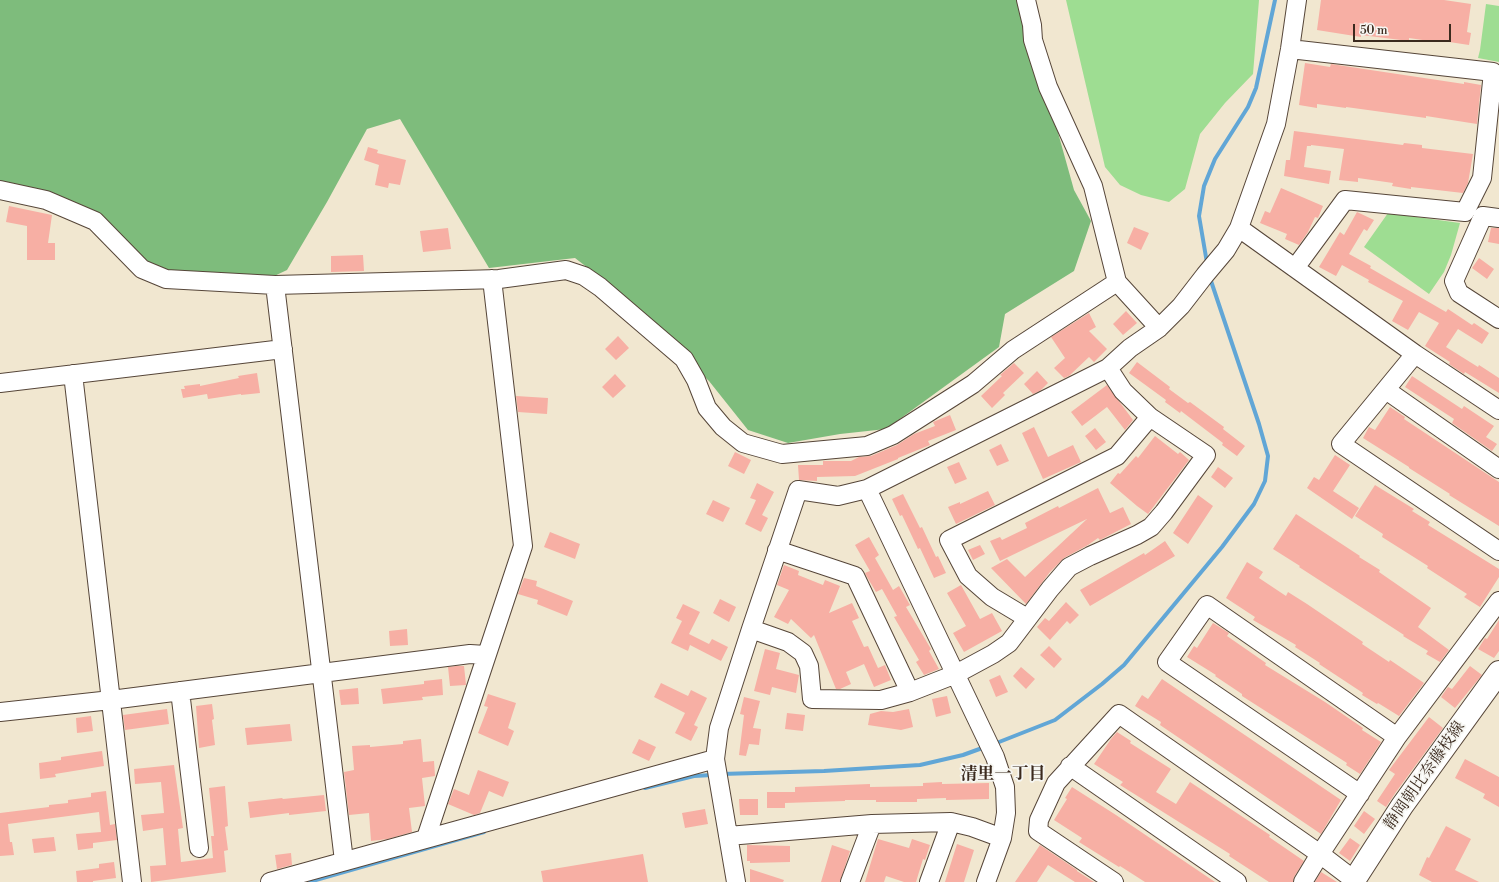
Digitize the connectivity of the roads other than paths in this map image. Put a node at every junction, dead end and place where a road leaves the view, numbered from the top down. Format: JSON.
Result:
{"nodes":[{"id":1,"x":1026,"y":0,"type":"edge"},
{"id":2,"x":1297,"y":0,"type":"edge"},
{"id":3,"x":1290,"y":49,"type":"junction"},
{"id":4,"x":0,"y":190,"type":"edge"},
{"id":5,"x":1499,"y":218,"type":"edge"},
{"id":6,"x":1239,"y":228,"type":"junction"},
{"id":7,"x":1295,"y":268,"type":"junction"},
{"id":8,"x":492,"y":279,"type":"junction"},
{"id":9,"x":1117,"y":282,"type":"junction"},
{"id":10,"x":275,"y":285,"type":"junction"},
{"id":11,"x":1499,"y":319,"type":"edge"},
{"id":12,"x":1159,"y":328,"type":"junction"},
{"id":13,"x":283,"y":349,"type":"junction"},
{"id":14,"x":1416,"y":354,"type":"junction"},
{"id":15,"x":1108,"y":368,"type":"junction"},
{"id":16,"x":73,"y":374,"type":"junction"},
{"id":17,"x":0,"y":383,"type":"edge"},
{"id":18,"x":1386,"y":390,"type":"junction"},
{"id":19,"x":1499,"y":410,"type":"edge"},
{"id":20,"x":1150,"y":416,"type":"junction"},
{"id":21,"x":1499,"y":469,"type":"edge"},
{"id":22,"x":867,"y":489,"type":"junction"},
{"id":23,"x":777,"y":550,"type":"junction"},
{"id":24,"x":1499,"y":551,"type":"edge"},
{"id":25,"x":1499,"y":601,"type":"edge"},
{"id":26,"x":1027,"y":618,"type":"junction"},
{"id":27,"x":751,"y":629,"type":"junction"},
{"id":28,"x":486,"y":656,"type":"junction"},
{"id":29,"x":321,"y":672,"type":"junction"},
{"id":30,"x":1499,"y":672,"type":"edge"},
{"id":31,"x":956,"y":674,"type":"junction"},
{"id":32,"x":180,"y":691,"type":"junction"},
{"id":33,"x":910,"y":692,"type":"junction"},
{"id":34,"x":111,"y":700,"type":"junction"},
{"id":35,"x":0,"y":712,"type":"edge"},
{"id":36,"x":1397,"y":737,"type":"junction"},
{"id":37,"x":715,"y":759,"type":"junction"},
{"id":38,"x":1070,"y":766,"type":"junction"},
{"id":39,"x":1360,"y":794,"type":"junction"},
{"id":40,"x":951,"y":822,"type":"junction"},
{"id":41,"x":872,"y":824,"type":"junction"},
{"id":42,"x":728,"y":836,"type":"junction"},
{"id":43,"x":426,"y":838,"type":"junction"},
{"id":44,"x":1002,"y":838,"type":"junction"},
{"id":45,"x":199,"y":848,"type":"dead end"},
{"id":46,"x":1320,"y":854,"type":"junction"},
{"id":47,"x":344,"y":861,"type":"junction"},
{"id":48,"x":1354,"y":881,"type":"edge"},
{"id":49,"x":132,"y":882,"type":"edge"},
{"id":50,"x":270,"y":882,"type":"edge"},
{"id":51,"x":736,"y":882,"type":"edge"},
{"id":52,"x":850,"y":882,"type":"edge"},
{"id":53,"x":929,"y":882,"type":"edge"},
{"id":54,"x":986,"y":882,"type":"edge"},
{"id":55,"x":1114,"y":882,"type":"edge"},
{"id":56,"x":1237,"y":882,"type":"edge"},
{"id":57,"x":1303,"y":882,"type":"edge"}],
"edges":[{"from":1,"to":9,"type":"street"},
{"from":2,"to":3,"type":"street"},
{"from":3,"to":6,"type":"street"},
{"from":3,"to":7,"type":"street"},
{"from":4,"to":10,"type":"street"},
{"from":5,"to":11,"type":"street"},
{"from":6,"to":7,"type":"street"},
{"from":6,"to":12,"type":"street"},
{"from":7,"to":14,"type":"street"},
{"from":8,"to":9,"type":"street"},
{"from":8,"to":10,"type":"street"},
{"from":8,"to":28,"type":"street"},
{"from":9,"to":12,"type":"street"},
{"from":10,"to":13,"type":"street"},
{"from":12,"to":15,"type":"street"},
{"from":13,"to":16,"type":"street"},
{"from":13,"to":29,"type":"street"},
{"from":14,"to":18,"type":"street"},
{"from":14,"to":19,"type":"street"},
{"from":15,"to":20,"type":"street"},
{"from":15,"to":22,"type":"street"},
{"from":16,"to":17,"type":"street"},
{"from":16,"to":34,"type":"street"},
{"from":18,"to":21,"type":"street"},
{"from":18,"to":24,"type":"street"},
{"from":20,"to":26,"type":"street"},
{"from":20,"to":26,"type":"street"},
{"from":22,"to":23,"type":"street"},
{"from":22,"to":31,"type":"street"},
{"from":23,"to":27,"type":"street"},
{"from":23,"to":33,"type":"street"},
{"from":25,"to":36,"type":"street"},
{"from":26,"to":31,"type":"street"},
{"from":27,"to":33,"type":"street"},
{"from":27,"to":37,"type":"street"},
{"from":28,"to":29,"type":"street"},
{"from":28,"to":43,"type":"street"},
{"from":29,"to":32,"type":"street"},
{"from":29,"to":47,"type":"street"},
{"from":30,"to":48,"type":"main road","name":"静岡朝比奈藤枝線"},
{"from":31,"to":33,"type":"street"},
{"from":31,"to":44,"type":"street"},
{"from":32,"to":34,"type":"street"},
{"from":32,"to":45,"type":"street"},
{"from":34,"to":35,"type":"street"},
{"from":34,"to":49,"type":"street"},
{"from":36,"to":39,"type":"street"},
{"from":36,"to":39,"type":"street"},
{"from":37,"to":42,"type":"street"},
{"from":37,"to":43,"type":"street"},
{"from":38,"to":46,"type":"street"},
{"from":38,"to":55,"type":"street"},
{"from":38,"to":56,"type":"street"},
{"from":39,"to":46,"type":"street"},
{"from":40,"to":41,"type":"street"},
{"from":40,"to":44,"type":"street"},
{"from":40,"to":53,"type":"street"},
{"from":41,"to":42,"type":"street"},
{"from":41,"to":52,"type":"street"},
{"from":42,"to":51,"type":"street"},
{"from":43,"to":47,"type":"street"},
{"from":44,"to":54,"type":"street"},
{"from":46,"to":48,"type":"street"},
{"from":46,"to":57,"type":"street"},
{"from":47,"to":50,"type":"street"}]}
